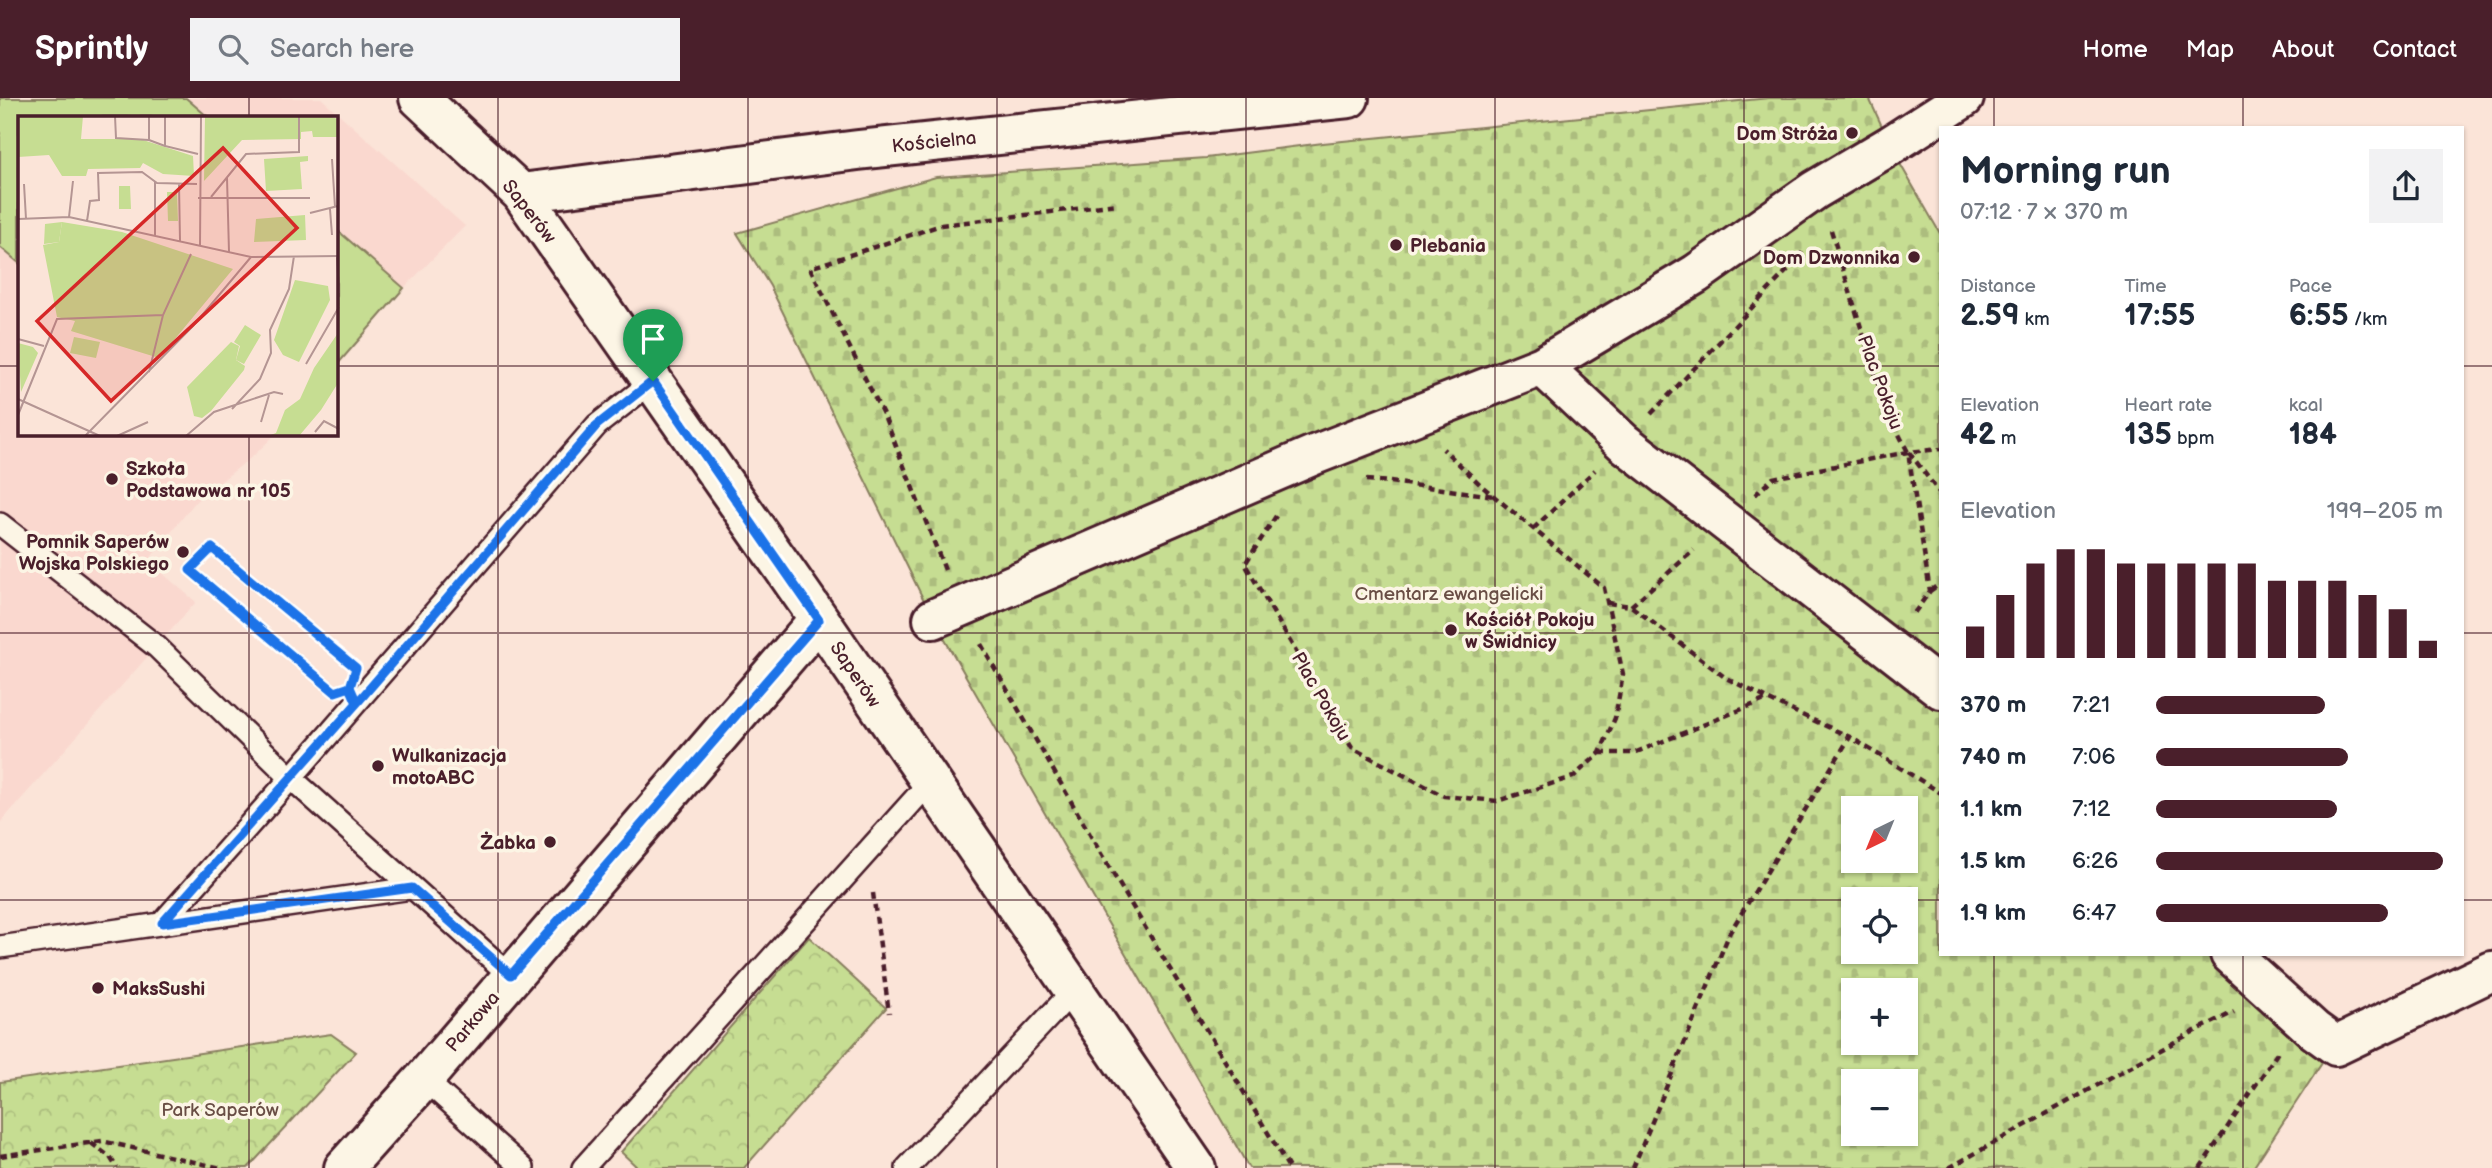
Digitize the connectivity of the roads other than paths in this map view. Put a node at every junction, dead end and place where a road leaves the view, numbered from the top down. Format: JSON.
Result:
{"nodes":[{"id":1,"x":419,"y":98,"type":"edge"},
{"id":2,"x":1349,"y":98,"type":"edge"},
{"id":3,"x":1964,"y":98,"type":"edge"},
{"id":4,"x":521,"y":193,"type":"junction"},
{"id":5,"x":1542,"y":366,"type":"junction"},
{"id":6,"x":653,"y":381,"type":"junction"},
{"id":7,"x":0,"y":524,"type":"edge"},
{"id":8,"x":933,"y":619,"type":"dead end"},
{"id":9,"x":819,"y":620,"type":"junction"},
{"id":10,"x":1939,"y":687,"type":"edge"},
{"id":11,"x":291,"y":778,"type":"junction"},
{"id":12,"x":930,"y":782,"type":"junction"},
{"id":13,"x":412,"y":888,"type":"junction"},
{"id":14,"x":162,"y":923,"type":"junction"},
{"id":15,"x":0,"y":947,"type":"edge"},
{"id":16,"x":2232,"y":956,"type":"edge"},
{"id":17,"x":2492,"y":971,"type":"edge"},
{"id":18,"x":511,"y":975,"type":"junction"},
{"id":19,"x":1074,"y":990,"type":"junction"},
{"id":20,"x":424,"y":1079,"type":"junction"},
{"id":21,"x":344,"y":1168,"type":"edge"},
{"id":22,"x":523,"y":1168,"type":"edge"},
{"id":23,"x":583,"y":1168,"type":"edge"},
{"id":24,"x":907,"y":1168,"type":"edge"},
{"id":25,"x":1196,"y":1168,"type":"edge"}],
"edges":[{"from":1,"to":4,"type":"street","name":"Saperów"},
{"from":2,"to":4,"type":"street","name":"Kościelna"},
{"from":3,"to":5,"type":"street"},
{"from":4,"to":6,"type":"street","name":"Saperów"},
{"from":5,"to":8,"type":"street"},
{"from":5,"to":10,"type":"street"},
{"from":6,"to":9,"type":"street","name":"Saperów"},
{"from":6,"to":11,"type":"lane"},
{"from":7,"to":11,"type":"lane"},
{"from":9,"to":12,"type":"street","name":"Saperów"},
{"from":9,"to":18,"type":"street","name":"Parkowa"},
{"from":11,"to":13,"type":"lane"},
{"from":11,"to":14,"type":"lane"},
{"from":12,"to":19,"type":"street","name":"Saperów"},
{"from":12,"to":23,"type":"lane"},
{"from":13,"to":14,"type":"lane"},
{"from":13,"to":18,"type":"lane"},
{"from":14,"to":15,"type":"lane"},
{"from":16,"to":17,"type":"street"},
{"from":18,"to":20,"type":"street","name":"Parkowa"},
{"from":19,"to":24,"type":"lane"},
{"from":19,"to":25,"type":"street","name":"Saperów"},
{"from":20,"to":21,"type":"street","name":"Parkowa"},
{"from":20,"to":22,"type":"lane"}]}
